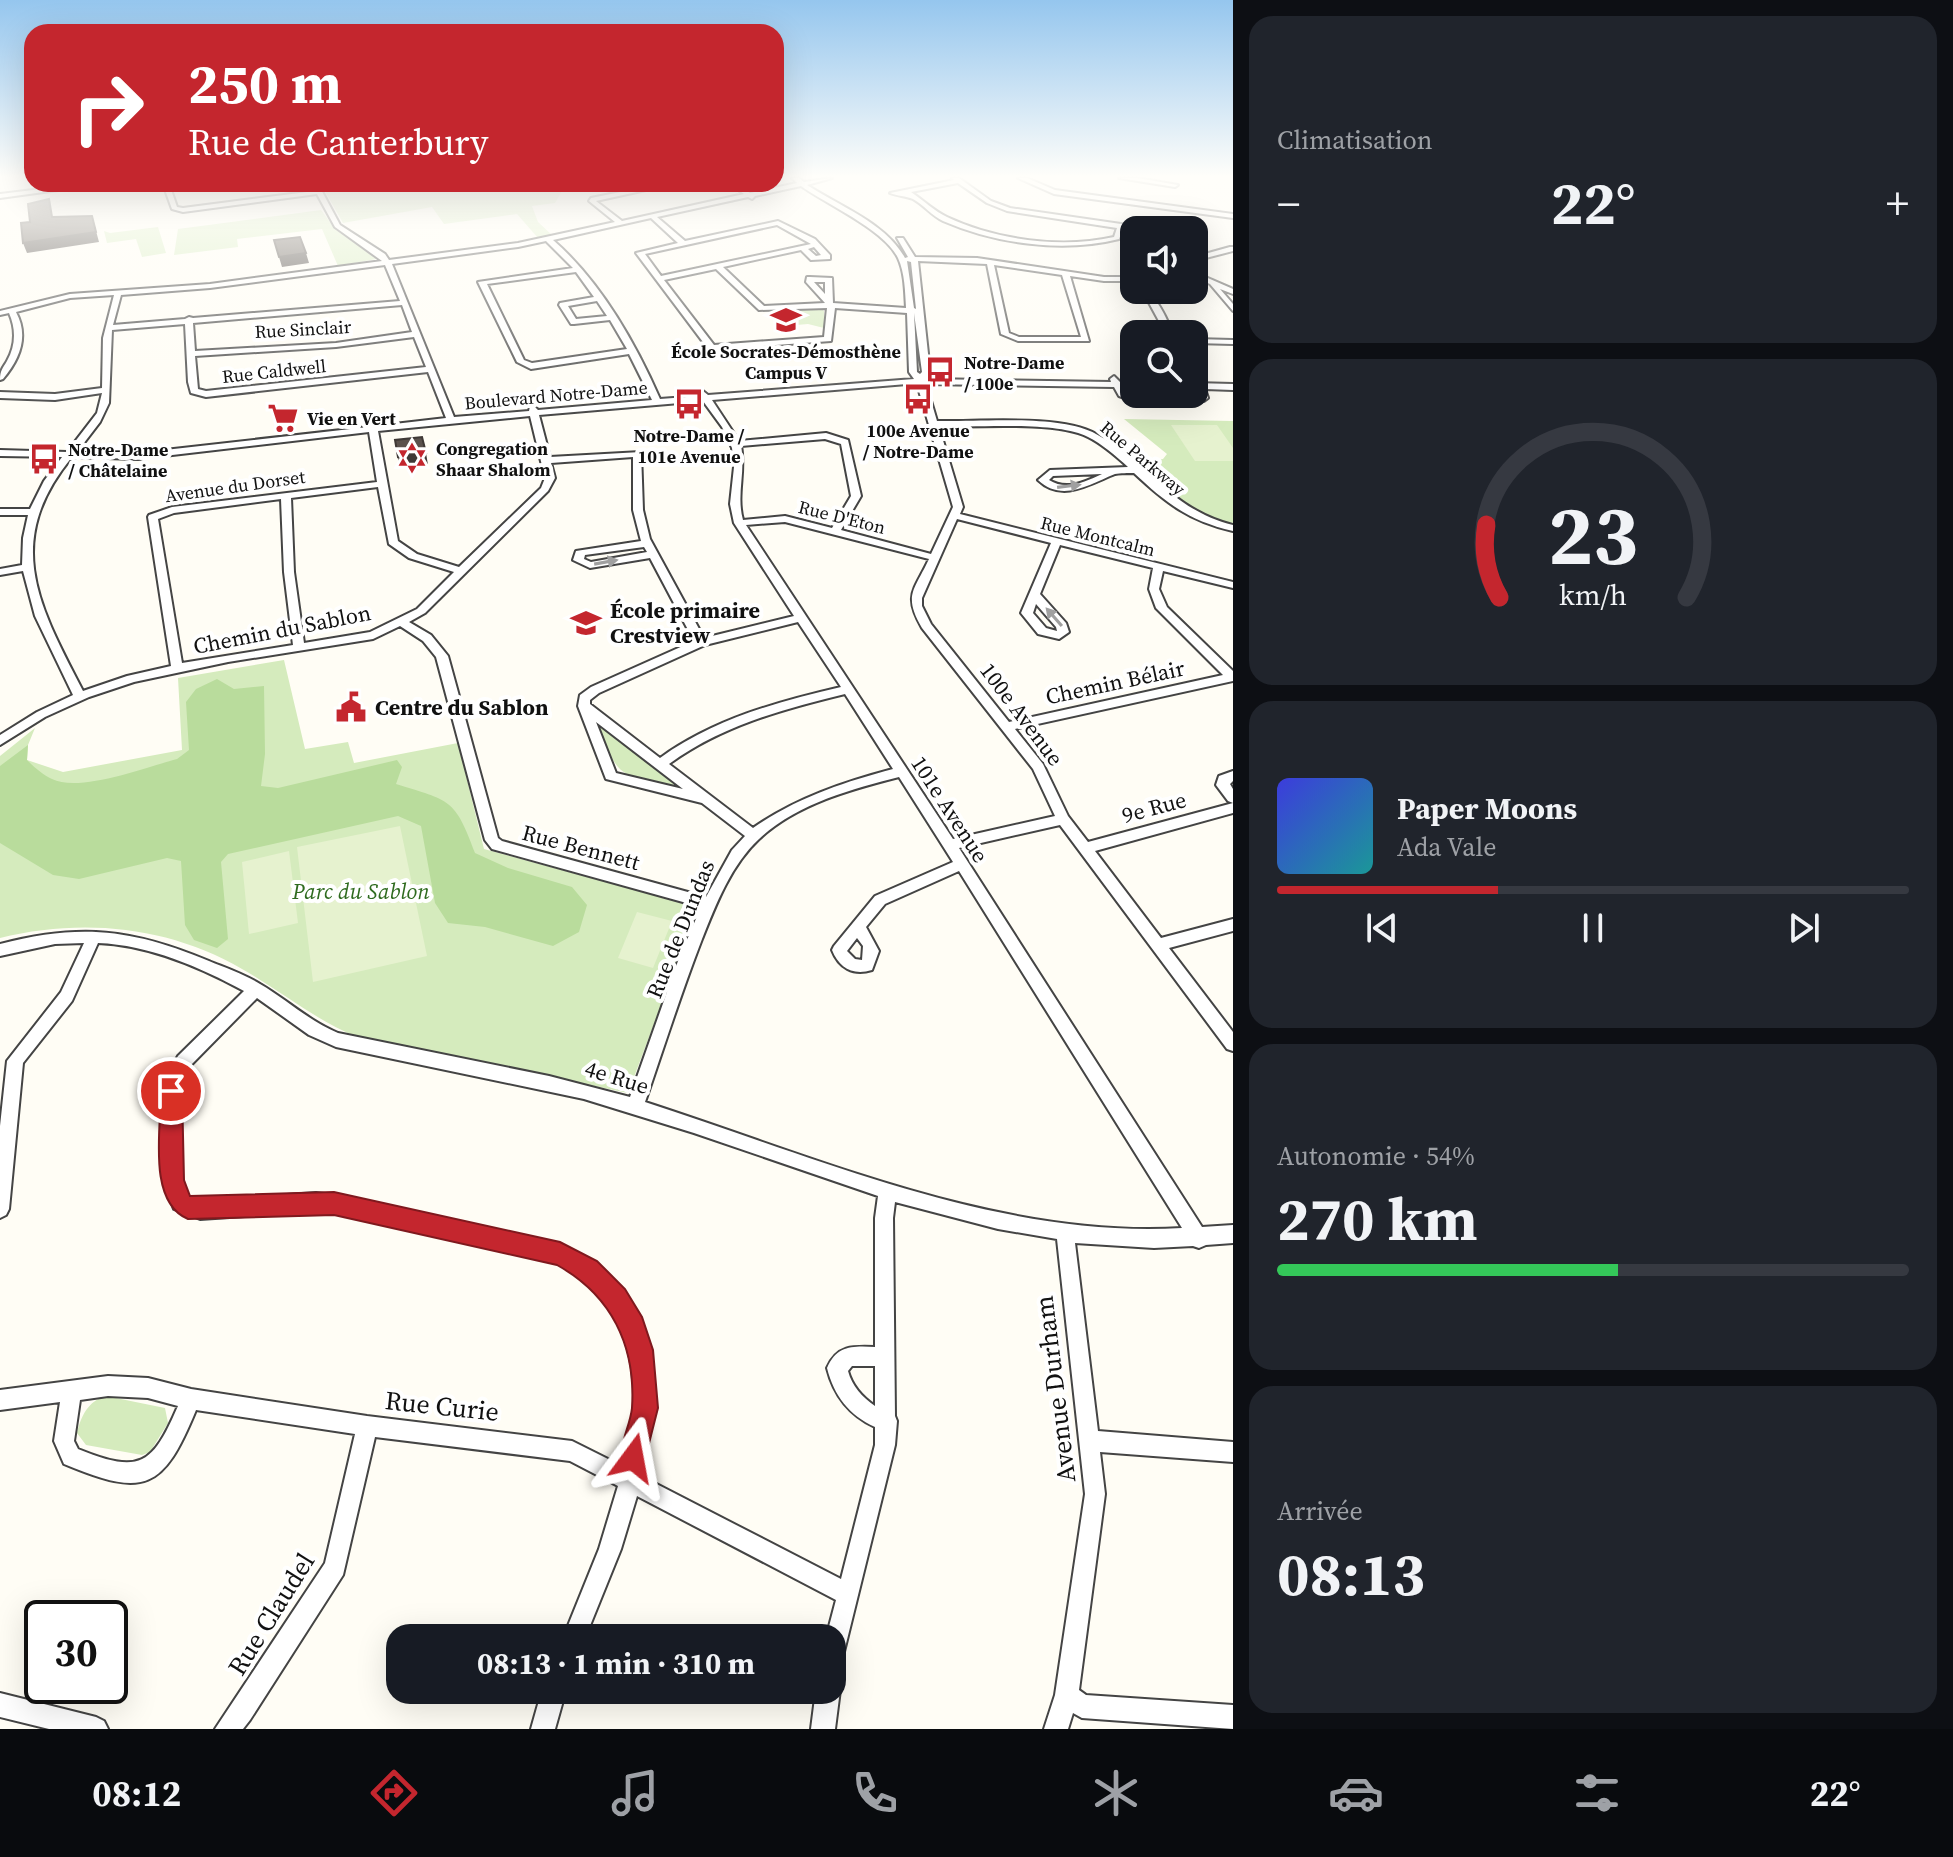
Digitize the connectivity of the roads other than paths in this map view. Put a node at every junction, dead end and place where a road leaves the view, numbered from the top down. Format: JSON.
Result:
{"nodes":[{"id":1,"x":383,"y":259,"type":"edge"},
{"id":2,"x":411,"y":259,"type":"edge"},
{"id":3,"x":571,"y":259,"type":"edge"},
{"id":4,"x":644,"y":259,"type":"edge"},
{"id":5,"x":755,"y":259,"type":"edge"},
{"id":6,"x":903,"y":259,"type":"joint"},
{"id":7,"x":914,"y":259,"type":"junction"},
{"id":8,"x":388,"y":262,"type":"junction"},
{"id":9,"x":990,"y":262,"type":"junction"},
{"id":10,"x":718,"y":267,"type":"junction"},
{"id":11,"x":578,"y":270,"type":"junction"},
{"id":12,"x":1065,"y":273,"type":"junction"},
{"id":13,"x":659,"y":279,"type":"junction"},
{"id":14,"x":1120,"y":280,"type":"edge"},
{"id":15,"x":1208,"y":282,"type":"edge"},
{"id":16,"x":1213,"y":285,"type":"junction"},
{"id":17,"x":1233,"y":292,"type":"edge"},
{"id":18,"x":118,"y":293,"type":"junction"},
{"id":19,"x":597,"y":299,"type":"junction"},
{"id":20,"x":403,"y":303,"type":"junction"},
{"id":21,"x":830,"y":304,"type":"junction"},
{"id":22,"x":1233,"y":309,"type":"edge"},
{"id":23,"x":11,"y":310,"type":"junction"},
{"id":24,"x":908,"y":310,"type":"junction"},
{"id":25,"x":920,"y":311,"type":"junction"},
{"id":26,"x":0,"y":313,"type":"edge"},
{"id":27,"x":609,"y":318,"type":"junction"},
{"id":28,"x":189,"y":319,"type":"junction"},
{"id":29,"x":108,"y":328,"type":"junction"},
{"id":30,"x":416,"y":334,"type":"junction"},
{"id":31,"x":1208,"y":341,"type":"edge"},
{"id":32,"x":1233,"y":342,"type":"edge"},
{"id":33,"x":631,"y":351,"type":"junction"},
{"id":34,"x":192,"y":354,"type":"junction"},
{"id":35,"x":429,"y":369,"type":"junction"},
{"id":36,"x":0,"y":377,"type":"edge"},
{"id":37,"x":920,"y":377,"type":"junction"},
{"id":38,"x":1115,"y":382,"type":"junction"},
{"id":39,"x":1120,"y":382,"type":"edge"},
{"id":40,"x":1208,"y":384,"type":"edge"},
{"id":41,"x":1233,"y":385,"type":"edge"},
{"id":42,"x":105,"y":390,"type":"junction"},
{"id":43,"x":1120,"y":391,"type":"edge"},
{"id":44,"x":0,"y":395,"type":"edge"},
{"id":45,"x":704,"y":396,"type":"junction"},
{"id":46,"x":656,"y":400,"type":"junction"},
{"id":47,"x":534,"y":410,"type":"junction"},
{"id":48,"x":451,"y":418,"type":"junction"},
{"id":49,"x":934,"y":424,"type":"junction"},
{"id":50,"x":372,"y":426,"type":"junction"},
{"id":51,"x":736,"y":444,"type":"junction"},
{"id":52,"x":0,"y":447,"type":"edge"},
{"id":53,"x":0,"y":453,"type":"edge"},
{"id":54,"x":70,"y":453,"type":"junction"},
{"id":55,"x":547,"y":460,"type":"junction"},
{"id":56,"x":1133,"y":470,"type":"junction"},
{"id":57,"x":1111,"y":473,"type":"junction"},
{"id":58,"x":381,"y":484,"type":"junction"},
{"id":59,"x":286,"y":496,"type":"junction"},
{"id":60,"x":0,"y":512,"type":"edge"},
{"id":61,"x":32,"y":512,"type":"junction"},
{"id":62,"x":956,"y":516,"type":"junction"},
{"id":63,"x":739,"y":523,"type":"junction"},
{"id":64,"x":1233,"y":528,"type":"edge"},
{"id":65,"x":835,"y":531,"type":"junction"},
{"id":66,"x":1056,"y":542,"type":"junction"},
{"id":67,"x":650,"y":548,"type":"junction"},
{"id":68,"x":936,"y":558,"type":"junction"},
{"id":69,"x":1159,"y":567,"type":"junction"},
{"id":70,"x":24,"y":568,"type":"junction"},
{"id":71,"x":461,"y":571,"type":"junction"},
{"id":72,"x":0,"y":572,"type":"edge"},
{"id":73,"x":1233,"y":585,"type":"edge"},
{"id":74,"x":1035,"y":595,"type":"dead end"},
{"id":75,"x":799,"y":618,"type":"junction"},
{"id":76,"x":403,"y":623,"type":"junction"},
{"id":77,"x":701,"y":642,"type":"junction"},
{"id":78,"x":299,"y":648,"type":"junction"},
{"id":79,"x":177,"y":669,"type":"junction"},
{"id":80,"x":1232,"y":677,"type":"edge"},
{"id":81,"x":847,"y":690,"type":"junction"},
{"id":82,"x":79,"y":695,"type":"junction"},
{"id":83,"x":584,"y":706,"type":"junction"},
{"id":84,"x":1007,"y":727,"type":"junction"},
{"id":85,"x":0,"y":741,"type":"edge"},
{"id":86,"x":662,"y":763,"type":"junction"},
{"id":87,"x":900,"y":772,"type":"junction"},
{"id":88,"x":1233,"y":776,"type":"edge"},
{"id":89,"x":1233,"y":798,"type":"edge"},
{"id":90,"x":707,"y":799,"type":"junction"},
{"id":91,"x":1233,"y":808,"type":"edge"},
{"id":92,"x":1063,"y":819,"type":"junction"},
{"id":93,"x":753,"y":835,"type":"junction"},
{"id":94,"x":950,"y":845,"type":"junction"},
{"id":95,"x":1086,"y":848,"type":"junction"},
{"id":96,"x":960,"y":865,"type":"junction"},
{"id":97,"x":710,"y":904,"type":"junction"},
{"id":98,"x":1233,"y":925,"type":"edge"},
{"id":99,"x":859,"y":929,"type":"dead end"},
{"id":100,"x":94,"y":936,"type":"junction"},
{"id":101,"x":1160,"y":944,"type":"junction"},
{"id":102,"x":0,"y":950,"type":"edge"},
{"id":103,"x":256,"y":989,"type":"junction"},
{"id":104,"x":1233,"y":1044,"type":"edge"},
{"id":105,"x":5,"y":1090,"type":"edge"},
{"id":106,"x":635,"y":1106,"type":"junction"},
{"id":107,"x":1,"y":1188,"type":"edge"},
{"id":108,"x":888,"y":1192,"type":"junction"},
{"id":109,"x":0,"y":1209,"type":"edge"},
{"id":110,"x":1065,"y":1232,"type":"junction"},
{"id":111,"x":1233,"y":1234,"type":"edge"},
{"id":112,"x":1199,"y":1239,"type":"junction"},
{"id":113,"x":884,"y":1357,"type":"junction"},
{"id":114,"x":71,"y":1393,"type":"junction"},
{"id":115,"x":191,"y":1399,"type":"junction"},
{"id":116,"x":0,"y":1400,"type":"edge"},
{"id":117,"x":887,"y":1421,"type":"junction"},
{"id":118,"x":367,"y":1426,"type":"junction"},
{"id":119,"x":1091,"y":1441,"type":"junction"},
{"id":120,"x":1233,"y":1452,"type":"edge"},
{"id":121,"x":630,"y":1481,"type":"junction"},
{"id":122,"x":846,"y":1594,"type":"junction"},
{"id":123,"x":580,"y":1624,"type":"edge"},
{"id":124,"x":840,"y":1624,"type":"edge"},
{"id":125,"x":1067,"y":1695,"type":"junction"},
{"id":126,"x":549,"y":1704,"type":"edge"},
{"id":127,"x":826,"y":1704,"type":"edge"},
{"id":128,"x":0,"y":1705,"type":"edge"},
{"id":129,"x":1233,"y":1717,"type":"edge"},
{"id":130,"x":540,"y":1728,"type":"edge"},
{"id":131,"x":96,"y":1729,"type":"edge"},
{"id":132,"x":227,"y":1729,"type":"edge"},
{"id":133,"x":823,"y":1729,"type":"edge"},
{"id":134,"x":1056,"y":1729,"type":"edge"}],
"edges":[{"from":1,"to":8,"type":"street"},
{"from":2,"to":8,"type":"street"},
{"from":3,"to":11,"type":"street"},
{"from":4,"to":13,"type":"street"},
{"from":5,"to":10,"type":"street"},
{"from":6,"to":7,"type":"street"},
{"from":6,"to":24,"type":"street"},
{"from":7,"to":9,"type":"street"},
{"from":7,"to":25,"type":"street"},
{"from":8,"to":18,"type":"street"},
{"from":8,"to":20,"type":"street"},
{"from":9,"to":12,"type":"street"},
{"from":9,"to":12,"type":"street"},
{"from":10,"to":13,"type":"street"},
{"from":10,"to":21,"type":"street"},
{"from":11,"to":19,"type":"street"},
{"from":11,"to":33,"type":"street"},
{"from":12,"to":14,"type":"street"},
{"from":13,"to":21,"type":"street"},
{"from":15,"to":16,"type":"street"},
{"from":16,"to":17,"type":"street"},
{"from":16,"to":22,"type":"street"},
{"from":18,"to":23,"type":"street"},
{"from":18,"to":29,"type":"street"},
{"from":19,"to":27,"type":"street"},
{"from":19,"to":27,"type":"street"},
{"from":20,"to":28,"type":"street"},
{"from":20,"to":30,"type":"street"},
{"from":21,"to":24,"type":"street"},
{"from":23,"to":26,"type":"street"},
{"from":23,"to":36,"type":"street"},
{"from":24,"to":25,"type":"street"},
{"from":24,"to":37,"type":"street"},
{"from":25,"to":37,"type":"street"},
{"from":27,"to":33,"type":"street"},
{"from":28,"to":29,"type":"street"},
{"from":28,"to":34,"type":"street","name":"Rue Caldwell"},
{"from":29,"to":42,"type":"street"},
{"from":30,"to":34,"type":"street","name":"Rue Sinclair"},
{"from":30,"to":35,"type":"street"},
{"from":31,"to":32,"type":"street"},
{"from":33,"to":46,"type":"street"},
{"from":34,"to":35,"type":"street","name":"Rue Caldwell"},
{"from":35,"to":48,"type":"street"},
{"from":37,"to":38,"type":"street","name":"Boulevard Notre-Dame"},
{"from":37,"to":45,"type":"street","name":"Boulevard Notre-Dame"},
{"from":37,"to":49,"type":"street"},
{"from":38,"to":39,"type":"street","name":"Boulevard Notre-Dame"},
{"from":38,"to":43,"type":"street","name":"Boulevard Notre-Dame"},
{"from":40,"to":41,"type":"street","name":"Boulevard Notre-Dame"},
{"from":42,"to":44,"type":"street"},
{"from":42,"to":54,"type":"street"},
{"from":45,"to":46,"type":"street","name":"Boulevard Notre-Dame"},
{"from":45,"to":51,"type":"street"},
{"from":46,"to":47,"type":"street","name":"Boulevard Notre-Dame"},
{"from":47,"to":48,"type":"street","name":"Boulevard Notre-Dame"},
{"from":47,"to":55,"type":"street","name":"Chemin du Sablon"},
{"from":48,"to":50,"type":"street","name":"Boulevard Notre-Dame"},
{"from":49,"to":56,"type":"street","name":"Rue Parkway"},
{"from":49,"to":62,"type":"street"},
{"from":50,"to":54,"type":"street","name":"Boulevard Notre-Dame"},
{"from":50,"to":58,"type":"street"},
{"from":51,"to":63,"type":"street","name":"101e Avenue"},
{"from":51,"to":65,"type":"street"},
{"from":52,"to":54,"type":"street","name":"Boulevard Notre-Dame"},
{"from":53,"to":54,"type":"street","name":"Boulevard Notre-Dame"},
{"from":54,"to":61,"type":"street"},
{"from":55,"to":67,"type":"street"},
{"from":55,"to":71,"type":"street","name":"Chemin du Sablon"},
{"from":56,"to":57,"type":"street"},
{"from":56,"to":64,"type":"street","name":"Rue Parkway"},
{"from":57,"to":57,"type":"street","one_way":true},
{"from":58,"to":59,"type":"street","name":"Avenue du Dorset"},
{"from":58,"to":71,"type":"street"},
{"from":59,"to":78,"type":"street"},
{"from":59,"to":79,"type":"street","name":"Avenue du Dorset"},
{"from":60,"to":61,"type":"street"},
{"from":61,"to":70,"type":"street"},
{"from":62,"to":66,"type":"street","name":"Rue Montcalm"},
{"from":62,"to":68,"type":"street","name":"100e Avenue"},
{"from":63,"to":65,"type":"street","name":"Rue D'Eton"},
{"from":63,"to":75,"type":"street","name":"101e Avenue"},
{"from":65,"to":68,"type":"street","name":"Rue D'Eton"},
{"from":66,"to":69,"type":"street","name":"Rue Montcalm"},
{"from":66,"to":74,"type":"street"},
{"from":67,"to":67,"type":"street","one_way":true},
{"from":67,"to":77,"type":"street"},
{"from":68,"to":84,"type":"street","name":"100e Avenue"},
{"from":69,"to":73,"type":"street","name":"Rue Montcalm"},
{"from":69,"to":80,"type":"street"},
{"from":70,"to":72,"type":"street"},
{"from":70,"to":82,"type":"street"},
{"from":71,"to":76,"type":"street","name":"Chemin du Sablon"},
{"from":75,"to":77,"type":"street"},
{"from":75,"to":81,"type":"street","name":"101e Avenue"},
{"from":76,"to":78,"type":"street","name":"Chemin du Sablon"},
{"from":76,"to":97,"type":"street","name":"Rue Bennett"},
{"from":77,"to":83,"type":"street"},
{"from":78,"to":79,"type":"street","name":"Chemin du Sablon"},
{"from":79,"to":82,"type":"street","name":"Chemin du Sablon"},
{"from":80,"to":84,"type":"street","name":"Chemin Bélair"},
{"from":81,"to":86,"type":"street"},
{"from":81,"to":87,"type":"street","name":"101e Avenue"},
{"from":82,"to":85,"type":"street","name":"Chemin du Sablon"},
{"from":83,"to":86,"type":"street"},
{"from":83,"to":90,"type":"street"},
{"from":84,"to":92,"type":"street","name":"100e Avenue"},
{"from":86,"to":90,"type":"street"},
{"from":87,"to":93,"type":"street","name":"Rue de Dundas"},
{"from":87,"to":94,"type":"street","name":"101e Avenue"},
{"from":88,"to":89,"type":"street"},
{"from":90,"to":93,"type":"street"},
{"from":91,"to":95,"type":"street","name":"9e Rue"},
{"from":92,"to":94,"type":"street"},
{"from":92,"to":95,"type":"street","name":"100e Avenue"},
{"from":93,"to":97,"type":"street","name":"Rue de Dundas"},
{"from":94,"to":96,"type":"street","name":"101e Avenue"},
{"from":95,"to":101,"type":"street","name":"100e Avenue"},
{"from":96,"to":99,"type":"street"},
{"from":96,"to":112,"type":"street","name":"101e Avenue"},
{"from":97,"to":106,"type":"street","name":"Rue de Dundas"},
{"from":98,"to":101,"type":"street"},
{"from":100,"to":102,"type":"street","name":"4e Rue"},
{"from":100,"to":103,"type":"street","name":"4e Rue"},
{"from":100,"to":105,"type":"street"},
{"from":101,"to":104,"type":"street","name":"100e Avenue"},
{"from":103,"to":106,"type":"street","name":"4e Rue"},
{"from":103,"to":121,"type":"street"},
{"from":105,"to":107,"type":"street"},
{"from":106,"to":108,"type":"street","name":"4e Rue"},
{"from":107,"to":109,"type":"street"},
{"from":108,"to":110,"type":"street","name":"4e Rue"},
{"from":108,"to":113,"type":"street"},
{"from":110,"to":112,"type":"street","name":"4e Rue"},
{"from":110,"to":119,"type":"street","name":"Avenue Durham"},
{"from":111,"to":112,"type":"street","name":"4e Rue"},
{"from":113,"to":117,"type":"street"},
{"from":113,"to":117,"type":"street"},
{"from":114,"to":115,"type":"street","name":"Rue Curie"},
{"from":114,"to":115,"type":"street"},
{"from":114,"to":116,"type":"street","name":"Rue Curie"},
{"from":115,"to":118,"type":"street","name":"Rue Curie"},
{"from":117,"to":122,"type":"street"},
{"from":118,"to":121,"type":"street","name":"Rue Curie"},
{"from":118,"to":132,"type":"street","name":"Rue Claudel"},
{"from":119,"to":120,"type":"street"},
{"from":119,"to":125,"type":"street","name":"Avenue Durham"},
{"from":121,"to":122,"type":"street","name":"Rue Curie"},
{"from":121,"to":123,"type":"street"},
{"from":122,"to":124,"type":"street"},
{"from":125,"to":129,"type":"street"},
{"from":125,"to":134,"type":"street","name":"Avenue Durham"},
{"from":126,"to":130,"type":"street"},
{"from":127,"to":133,"type":"street"},
{"from":128,"to":131,"type":"street"}]}
